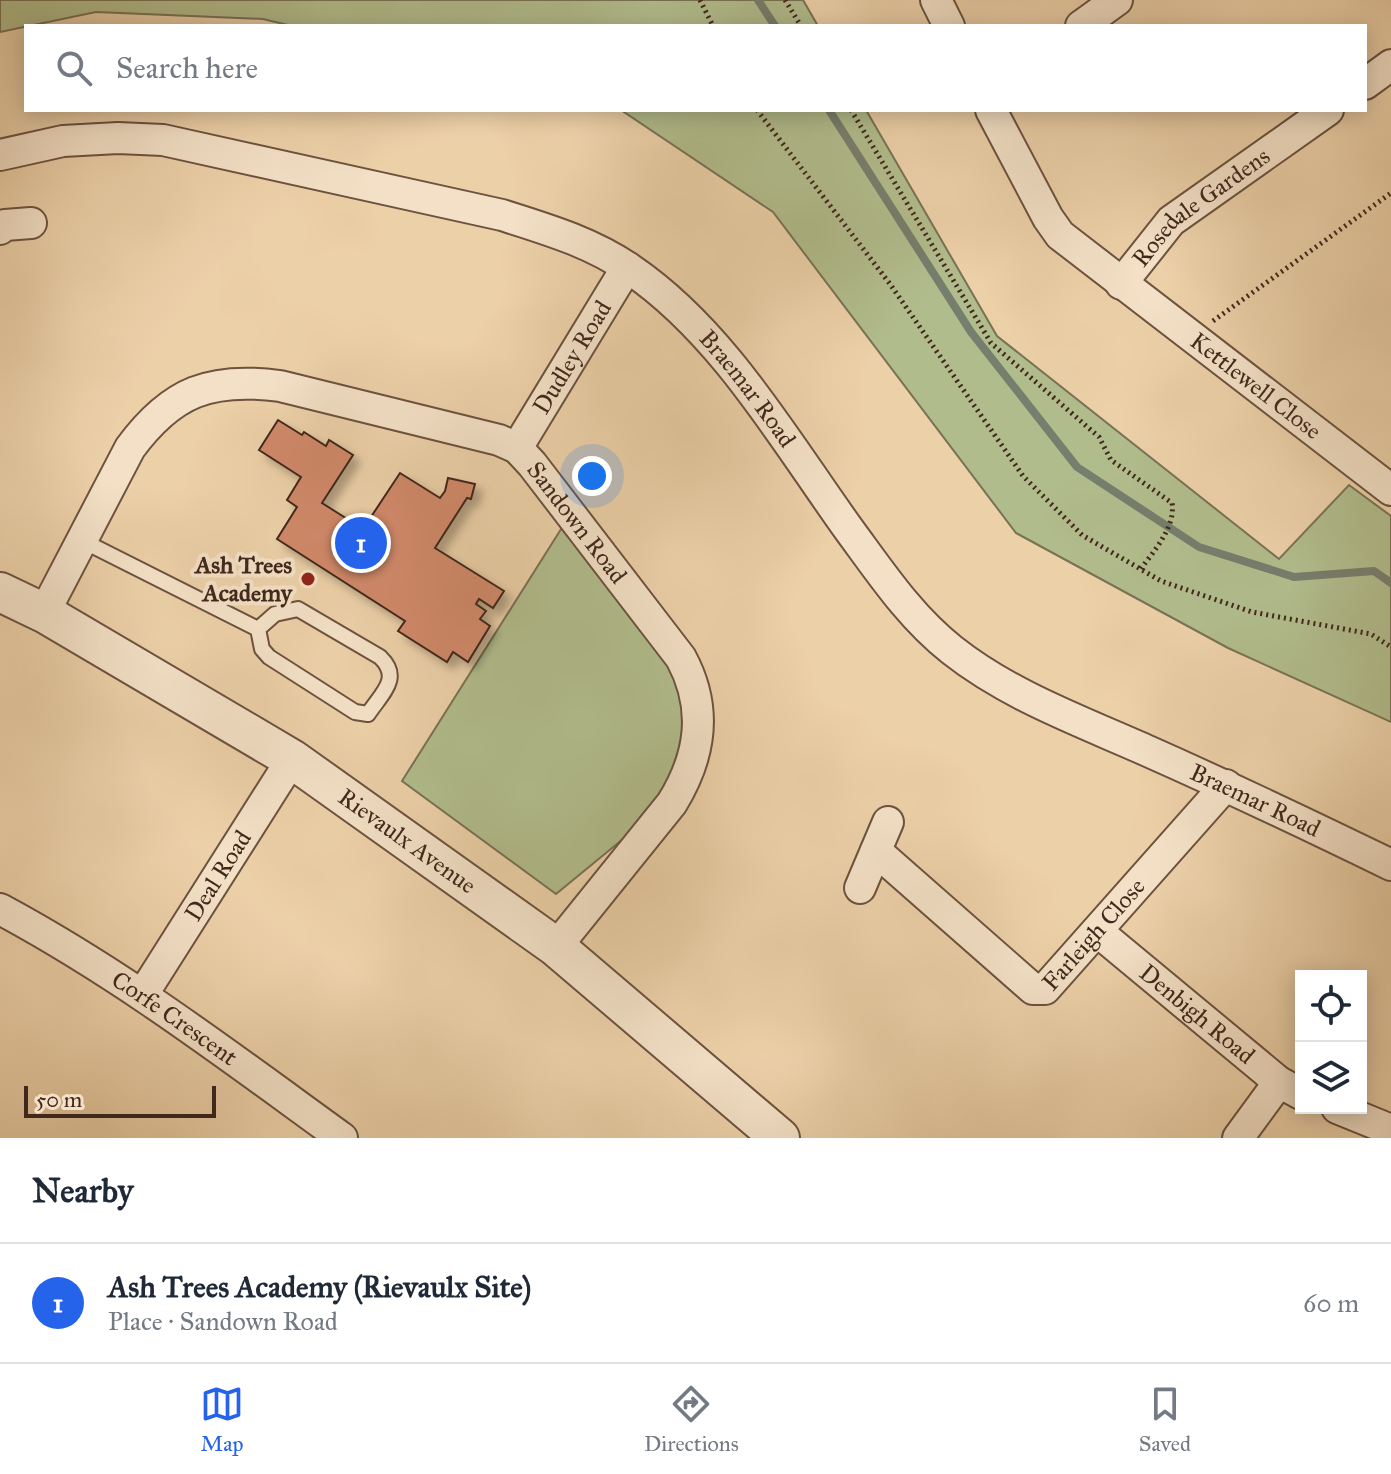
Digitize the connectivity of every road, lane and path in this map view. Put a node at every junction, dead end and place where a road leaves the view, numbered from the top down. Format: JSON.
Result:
{"nodes":[{"id":1,"x":700,"y":0,"type":"edge"},
{"id":2,"x":785,"y":0,"type":"edge"},
{"id":3,"x":936,"y":0,"type":"edge"},
{"id":4,"x":1117,"y":0,"type":"edge"},
{"id":5,"x":712,"y":24,"type":"edge"},
{"id":6,"x":800,"y":24,"type":"edge"},
{"id":7,"x":948,"y":24,"type":"edge"},
{"id":8,"x":1084,"y":24,"type":"edge"},
{"id":9,"x":1391,"y":65,"type":"edge"},
{"id":10,"x":1367,"y":83,"type":"edge"},
{"id":11,"x":759,"y":112,"type":"edge"},
{"id":12,"x":852,"y":112,"type":"edge"},
{"id":13,"x":992,"y":112,"type":"edge"},
{"id":14,"x":1325,"y":112,"type":"edge"},
{"id":15,"x":0,"y":155,"type":"edge"},
{"id":16,"x":1391,"y":193,"type":"edge"},
{"id":17,"x":627,"y":267,"type":"junction"},
{"id":18,"x":1121,"y":284,"type":"junction"},
{"id":19,"x":1191,"y":337,"type":"junction"},
{"id":20,"x":517,"y":448,"type":"junction"},
{"id":21,"x":1391,"y":490,"type":"edge"},
{"id":22,"x":83,"y":541,"type":"junction"},
{"id":23,"x":1140,"y":570,"type":"junction"},
{"id":24,"x":0,"y":592,"type":"edge"},
{"id":25,"x":44,"y":613,"type":"junction"},
{"id":26,"x":258,"y":629,"type":"junction"},
{"id":27,"x":1391,"y":647,"type":"edge"},
{"id":28,"x":292,"y":759,"type":"junction"},
{"id":29,"x":1226,"y":785,"type":"junction"},
{"id":30,"x":888,"y":822,"type":"dead end"},
{"id":31,"x":876,"y":851,"type":"junction"},
{"id":32,"x":1391,"y":865,"type":"edge"},
{"id":33,"x":860,"y":888,"type":"dead end"},
{"id":34,"x":0,"y":909,"type":"edge"},
{"id":35,"x":1097,"y":931,"type":"junction"},
{"id":36,"x":556,"y":947,"type":"junction"},
{"id":37,"x":143,"y":994,"type":"junction"},
{"id":38,"x":1290,"y":1088,"type":"edge"},
{"id":39,"x":1352,"y":1114,"type":"edge"},
{"id":40,"x":1391,"y":1130,"type":"edge"},
{"id":41,"x":342,"y":1138,"type":"edge"},
{"id":42,"x":780,"y":1138,"type":"edge"},
{"id":43,"x":1238,"y":1138,"type":"edge"}],
"edges":[{"from":1,"to":5,"type":"path"},
{"from":2,"to":6,"type":"path"},
{"from":3,"to":7,"type":"street"},
{"from":4,"to":8,"type":"street"},
{"from":9,"to":10,"type":"street"},
{"from":11,"to":23,"type":"path"},
{"from":12,"to":23,"type":"path"},
{"from":13,"to":18,"type":"street","name":"Kettlewell Close"},
{"from":14,"to":18,"type":"street","name":"Rosedale Gardens"},
{"from":15,"to":17,"type":"street","name":"Braemar Road"},
{"from":16,"to":19,"type":"path"},
{"from":17,"to":20,"type":"street","name":"Dudley Road"},
{"from":17,"to":29,"type":"street","name":"Braemar Road"},
{"from":18,"to":19,"type":"street","name":"Kettlewell Close"},
{"from":19,"to":21,"type":"street","name":"Kettlewell Close"},
{"from":20,"to":22,"type":"street","name":"Sandown Road"},
{"from":20,"to":36,"type":"street","name":"Sandown Road"},
{"from":22,"to":25,"type":"street","name":"Sandown Road"},
{"from":22,"to":26,"type":"lane"},
{"from":23,"to":27,"type":"path"},
{"from":24,"to":25,"type":"street","name":"Rievaulx Avenue"},
{"from":25,"to":28,"type":"street","name":"Rievaulx Avenue"},
{"from":26,"to":26,"type":"lane"},
{"from":28,"to":36,"type":"street","name":"Rievaulx Avenue"},
{"from":28,"to":37,"type":"street","name":"Deal Road"},
{"from":29,"to":32,"type":"street","name":"Braemar Road"},
{"from":29,"to":35,"type":"street","name":"Farleigh Close"},
{"from":30,"to":31,"type":"street"},
{"from":31,"to":33,"type":"street"},
{"from":31,"to":35,"type":"street","name":"Farleigh Close"},
{"from":34,"to":37,"type":"street","name":"Corfe Crescent"},
{"from":35,"to":38,"type":"street","name":"Denbigh Road"},
{"from":36,"to":42,"type":"street","name":"Rievaulx Avenue"},
{"from":37,"to":41,"type":"street","name":"Corfe Crescent"},
{"from":38,"to":43,"type":"street"},
{"from":39,"to":40,"type":"street"}]}
